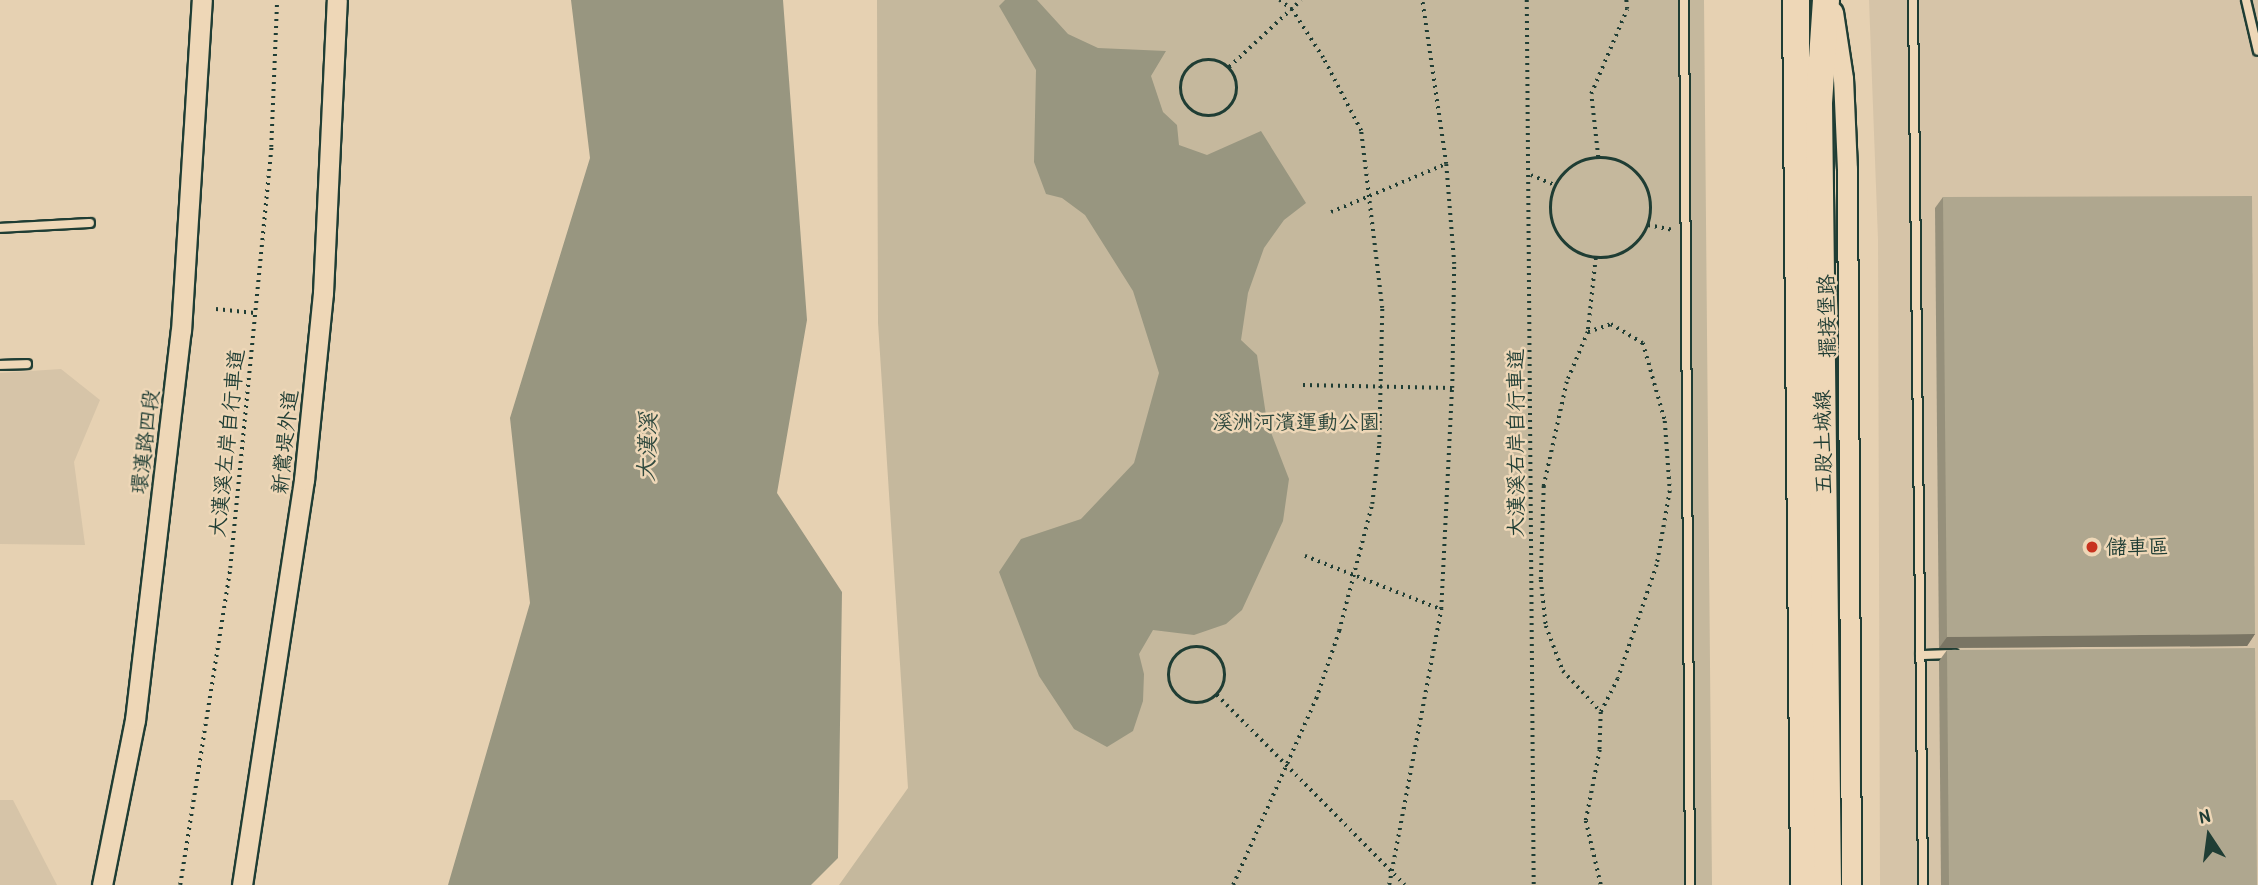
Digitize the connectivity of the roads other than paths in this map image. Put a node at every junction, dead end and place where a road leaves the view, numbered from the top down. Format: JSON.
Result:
{"nodes":[{"id":1,"x":202,"y":0,"type":"edge"},
{"id":2,"x":337,"y":0,"type":"edge"},
{"id":3,"x":1684,"y":0,"type":"edge"},
{"id":4,"x":1796,"y":0,"type":"edge"},
{"id":5,"x":1807,"y":0,"type":"edge"},
{"id":6,"x":1825,"y":0,"type":"edge"},
{"id":7,"x":1831,"y":0,"type":"edge"},
{"id":8,"x":1913,"y":0,"type":"edge"},
{"id":9,"x":2246,"y":0,"type":"edge"},
{"id":10,"x":2258,"y":51,"type":"edge"},
{"id":11,"x":90,"y":223,"type":"dead end"},
{"id":12,"x":0,"y":228,"type":"edge"},
{"id":13,"x":0,"y":365,"type":"edge"},
{"id":14,"x":27,"y":365,"type":"dead end"},
{"id":15,"x":1960,"y":654,"type":"edge"},
{"id":16,"x":1920,"y":655,"type":"junction"},
{"id":17,"x":102,"y":885,"type":"edge"},
{"id":18,"x":242,"y":885,"type":"edge"},
{"id":19,"x":1690,"y":885,"type":"edge"},
{"id":20,"x":1804,"y":885,"type":"edge"},
{"id":21,"x":1817,"y":885,"type":"edge"},
{"id":22,"x":1828,"y":885,"type":"edge"},
{"id":23,"x":1851,"y":885,"type":"edge"},
{"id":24,"x":1923,"y":885,"type":"edge"}],
"edges":[{"from":1,"to":17,"type":"street","name":"環漢路四段"},
{"from":2,"to":18,"type":"street","name":"新鶯堤外道"},
{"from":3,"to":19,"type":"lane"},
{"from":4,"to":20,"type":"highway","name":"五股土城線"},
{"from":5,"to":21,"type":"street","name":"擺接堡路"},
{"from":6,"to":22,"type":"highway","name":"五股土城線"},
{"from":7,"to":23,"type":"street","name":"擺接堡路"},
{"from":8,"to":16,"type":"lane"},
{"from":9,"to":10,"type":"lane"},
{"from":11,"to":12,"type":"lane"},
{"from":13,"to":14,"type":"lane"},
{"from":15,"to":16,"type":"lane"},
{"from":16,"to":24,"type":"lane"}]}
